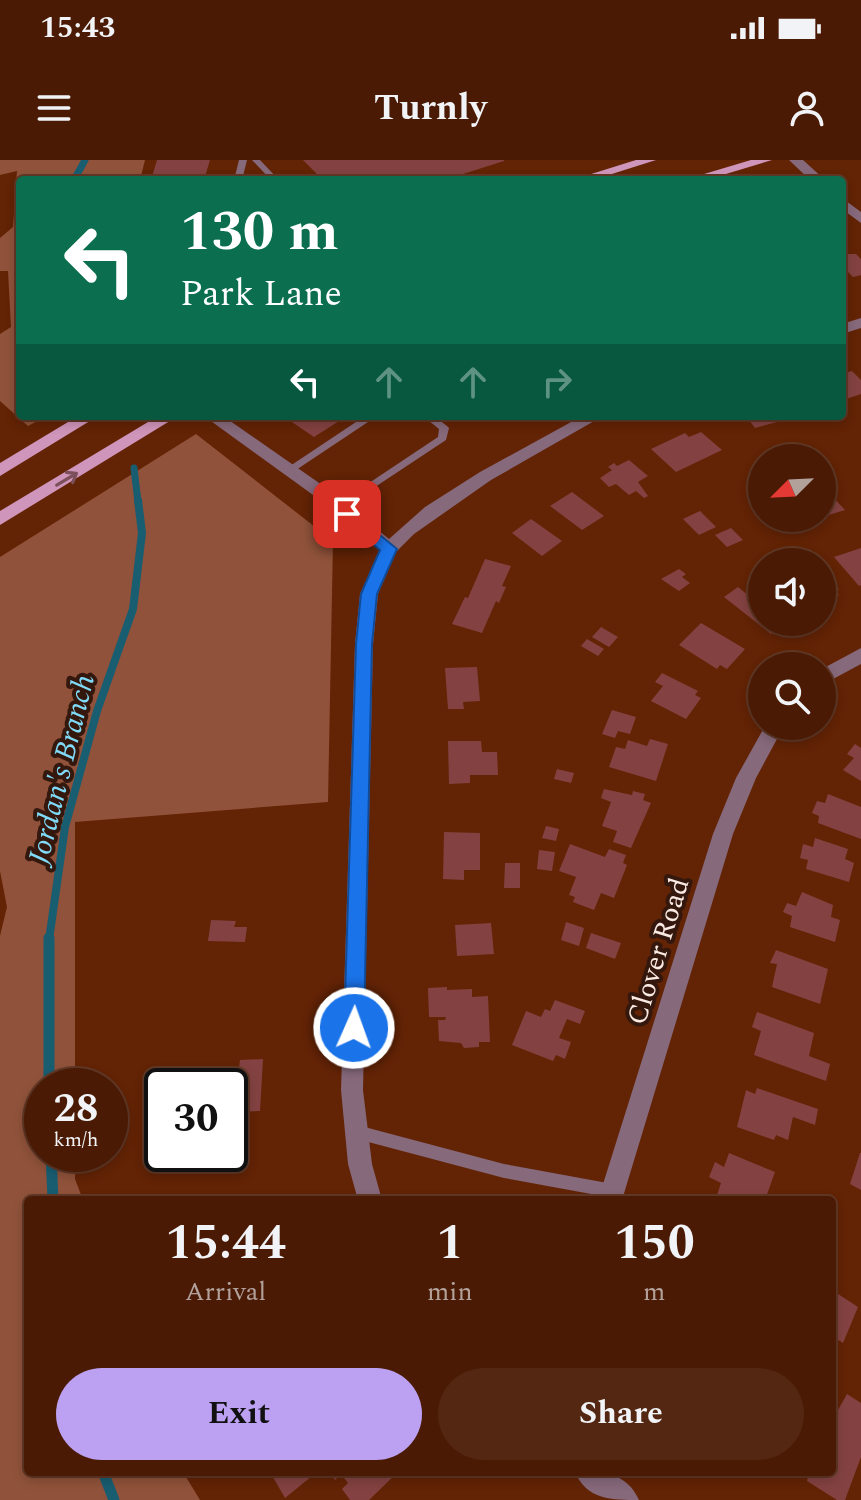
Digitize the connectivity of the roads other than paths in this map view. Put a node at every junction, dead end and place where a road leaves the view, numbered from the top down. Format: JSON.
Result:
{"nodes":[{"id":1,"x":256,"y":160,"type":"edge"},
{"id":2,"x":650,"y":160,"type":"edge"},
{"id":3,"x":766,"y":160,"type":"edge"},
{"id":4,"x":795,"y":160,"type":"edge"},
{"id":5,"x":271,"y":176,"type":"edge"},
{"id":6,"x":593,"y":176,"type":"edge"},
{"id":7,"x":706,"y":176,"type":"edge"},
{"id":8,"x":813,"y":176,"type":"edge"},
{"id":9,"x":846,"y":206,"type":"edge"},
{"id":10,"x":861,"y":219,"type":"edge"},
{"id":11,"x":83,"y":420,"type":"edge"},
{"id":12,"x":163,"y":420,"type":"edge"},
{"id":13,"x":218,"y":420,"type":"edge"},
{"id":14,"x":366,"y":420,"type":"edge"},
{"id":15,"x":433,"y":420,"type":"edge"},
{"id":16,"x":588,"y":420,"type":"edge"},
{"id":17,"x":0,"y":470,"type":"edge"},
{"id":18,"x":290,"y":470,"type":"junction"},
{"id":19,"x":366,"y":489,"type":"dead end"},
{"id":20,"x":0,"y":519,"type":"edge"},
{"id":21,"x":389,"y":549,"type":"junction"},
{"id":22,"x":861,"y":655,"type":"edge"},
{"id":23,"x":836,"y":670,"type":"edge"},
{"id":24,"x":766,"y":740,"type":"edge"},
{"id":25,"x":357,"y":1132,"type":"junction"},
{"id":26,"x":369,"y":1196,"type":"edge"},
{"id":27,"x":612,"y":1196,"type":"edge"},
{"id":28,"x":593,"y":1476,"type":"edge"},
{"id":29,"x":625,"y":1500,"type":"edge"}],
"edges":[{"from":1,"to":5,"type":"lane"},
{"from":2,"to":6,"type":"main road"},
{"from":3,"to":7,"type":"main road"},
{"from":4,"to":8,"type":"street"},
{"from":9,"to":10,"type":"street"},
{"from":11,"to":17,"type":"main road"},
{"from":20,"to":12,"type":"main road","one_way":true},
{"from":13,"to":18,"type":"street"},
{"from":14,"to":18,"type":"lane"},
{"from":15,"to":19,"type":"lane"},
{"from":16,"to":21,"type":"street"},
{"from":18,"to":21,"type":"street"},
{"from":21,"to":25,"type":"street"},
{"from":22,"to":23,"type":"street"},
{"from":24,"to":27,"type":"street","name":"Clover Road"},
{"from":25,"to":26,"type":"street"},
{"from":25,"to":27,"type":"lane"},
{"from":28,"to":29,"type":"street"}]}
